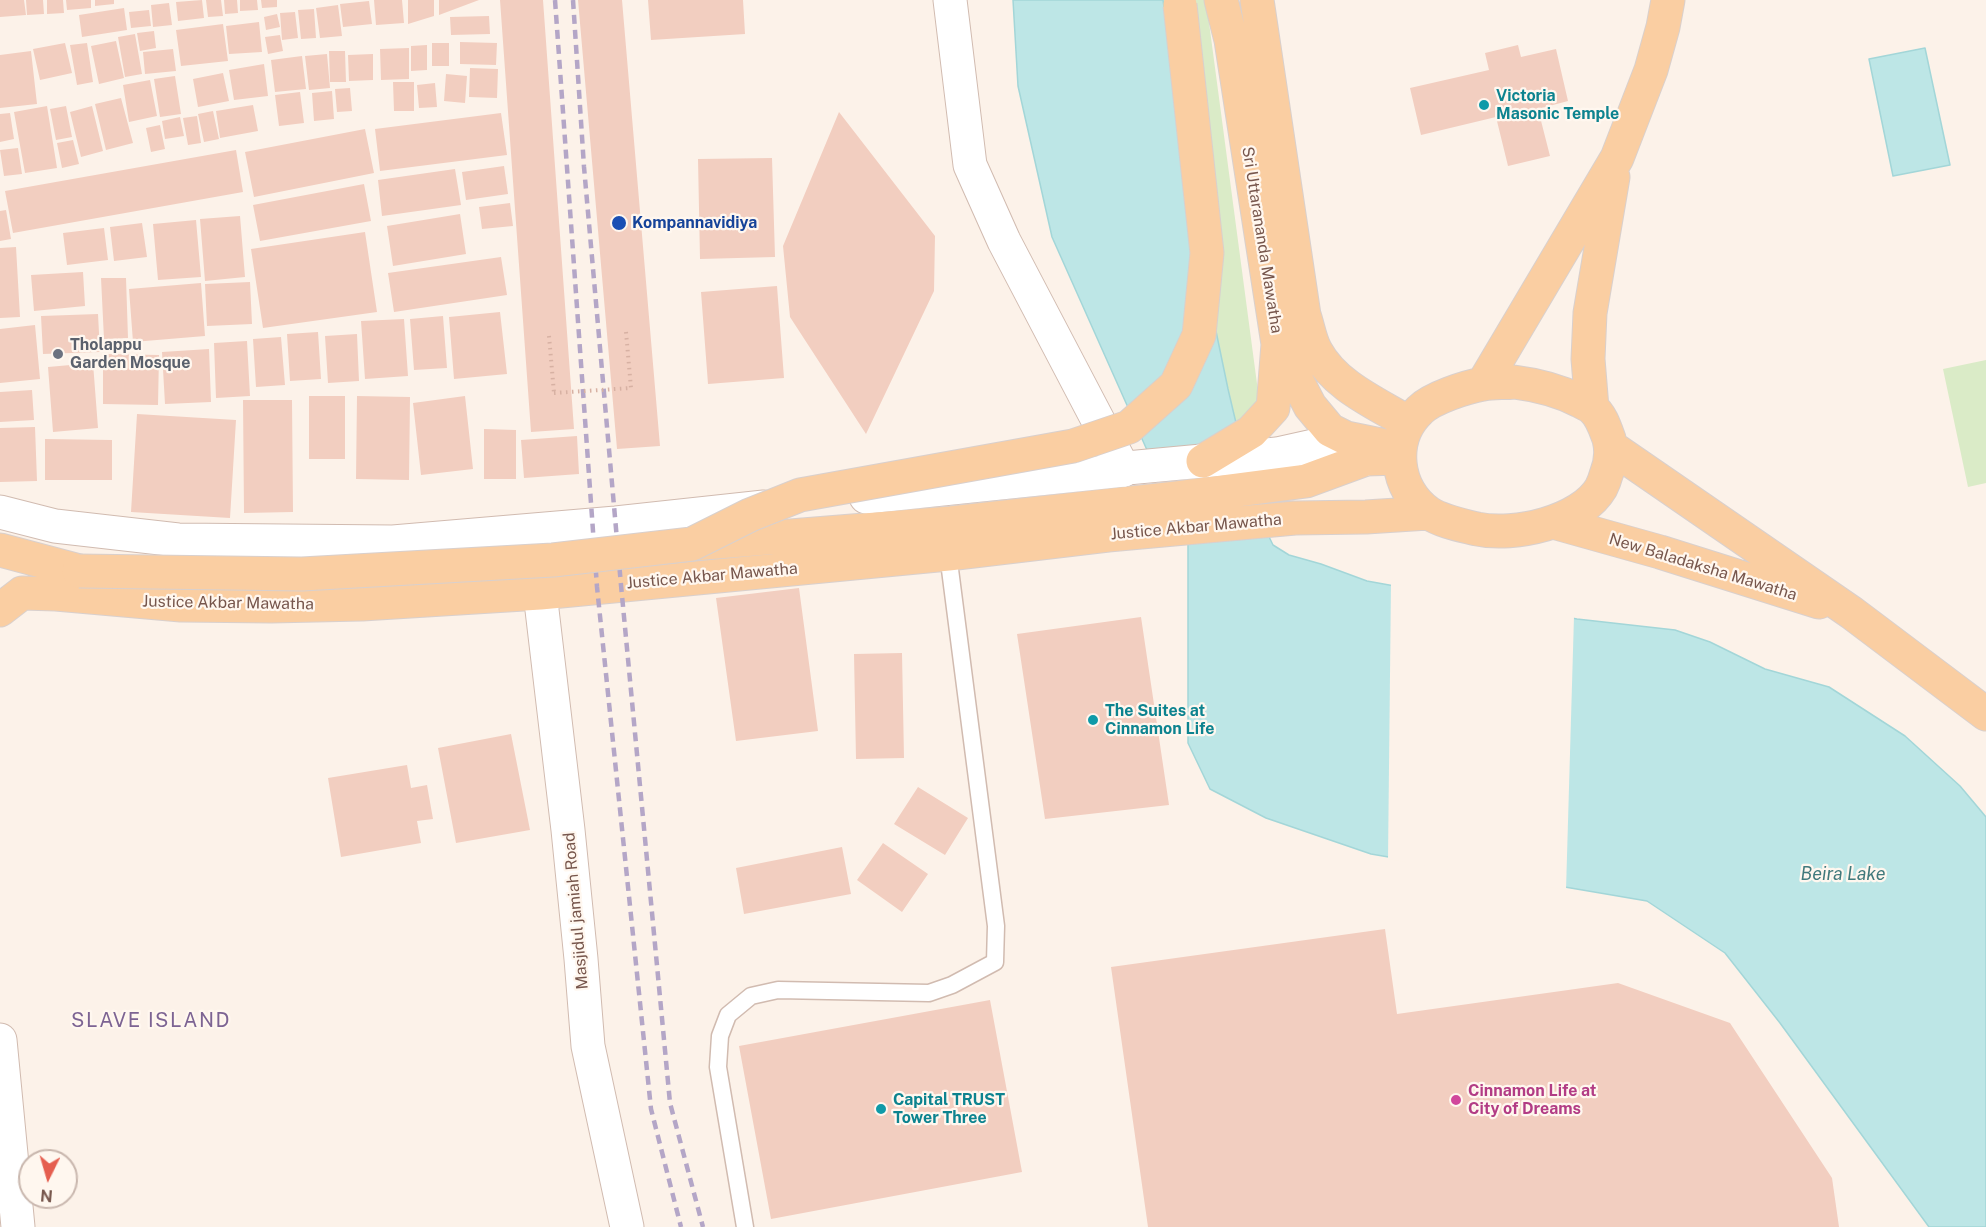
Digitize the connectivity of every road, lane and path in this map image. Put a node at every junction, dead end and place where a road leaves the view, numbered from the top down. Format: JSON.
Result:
{"nodes":[{"id":1,"x":950,"y":0,"type":"edge"},
{"id":2,"x":1221,"y":0,"type":"edge"},
{"id":3,"x":1257,"y":0,"type":"edge"},
{"id":4,"x":1668,"y":0,"type":"edge"},
{"id":5,"x":1180,"y":3,"type":"edge"},
{"id":6,"x":1617,"y":158,"type":"junction"},
{"id":7,"x":626,"y":332,"type":"dead end"},
{"id":8,"x":549,"y":336,"type":"dead end"},
{"id":9,"x":1278,"y":344,"type":"junction"},
{"id":10,"x":1483,"y":384,"type":"junction"},
{"id":11,"x":1592,"y":408,"type":"junction"},
{"id":12,"x":1403,"y":443,"type":"junction"},
{"id":13,"x":1611,"y":447,"type":"junction"},
{"id":14,"x":1366,"y":459,"type":"junction"},
{"id":15,"x":1203,"y":461,"type":"junction"},
{"id":16,"x":1125,"y":469,"type":"junction"},
{"id":17,"x":0,"y":512,"type":"edge"},
{"id":18,"x":1428,"y":513,"type":"junction"},
{"id":19,"x":1554,"y":522,"type":"junction"},
{"id":20,"x":692,"y":544,"type":"junction"},
{"id":21,"x":0,"y":550,"type":"edge"},
{"id":22,"x":948,"y":554,"type":"junction"},
{"id":23,"x":540,"y":593,"type":"junction"},
{"id":24,"x":0,"y":609,"type":"edge"},
{"id":25,"x":1852,"y":613,"type":"junction"},
{"id":26,"x":1986,"y":714,"type":"edge"},
{"id":27,"x":0,"y":1040,"type":"edge"},
{"id":28,"x":18,"y":1227,"type":"edge"},
{"id":29,"x":627,"y":1227,"type":"edge"},
{"id":30,"x":745,"y":1227,"type":"edge"}],
"edges":[{"from":1,"to":16,"type":"street"},
{"from":2,"to":9,"type":"main road","name":"Sri Uttarananda Mawatha"},
{"from":3,"to":12,"type":"main road","name":"Sri Uttarananda Mawatha"},
{"from":4,"to":6,"type":"main road"},
{"from":5,"to":20,"type":"main road","bridge":true},
{"from":6,"to":10,"type":"main road"},
{"from":6,"to":11,"type":"main road"},
{"from":7,"to":8,"type":"path","bridge":true},
{"from":9,"to":12,"type":"main road","name":"Sri Uttarananda Mawatha"},
{"from":9,"to":15,"type":"main road"},
{"from":10,"to":11,"type":"main road"},
{"from":10,"to":12,"type":"main road"},
{"from":11,"to":13,"type":"main road"},
{"from":12,"to":14,"type":"main road","name":"Justice Akbar Mawatha"},
{"from":12,"to":18,"type":"main road"},
{"from":13,"to":19,"type":"main road"},
{"from":13,"to":25,"type":"main road","name":"New Baladaksha Mawatha"},
{"from":14,"to":15,"type":"street"},
{"from":14,"to":20,"type":"main road","name":"Justice Akbar Mawatha"},
{"from":15,"to":16,"type":"street"},
{"from":16,"to":17,"type":"street"},
{"from":18,"to":19,"type":"main road"},
{"from":18,"to":22,"type":"main road","name":"Justice Akbar Mawatha"},
{"from":19,"to":25,"type":"main road","name":"New Baladaksha Mawatha"},
{"from":20,"to":21,"type":"main road","name":"Justice Akbar Mawatha","bridge":true},
{"from":22,"to":23,"type":"main road","name":"Justice Akbar Mawatha"},
{"from":22,"to":30,"type":"lane"},
{"from":23,"to":24,"type":"main road","name":"Justice Akbar Mawatha"},
{"from":23,"to":29,"type":"street","name":"Masjidul jamiah Road"},
{"from":25,"to":26,"type":"main road","name":"New Baladaksha Mawatha"},
{"from":27,"to":28,"type":"street"}]}
